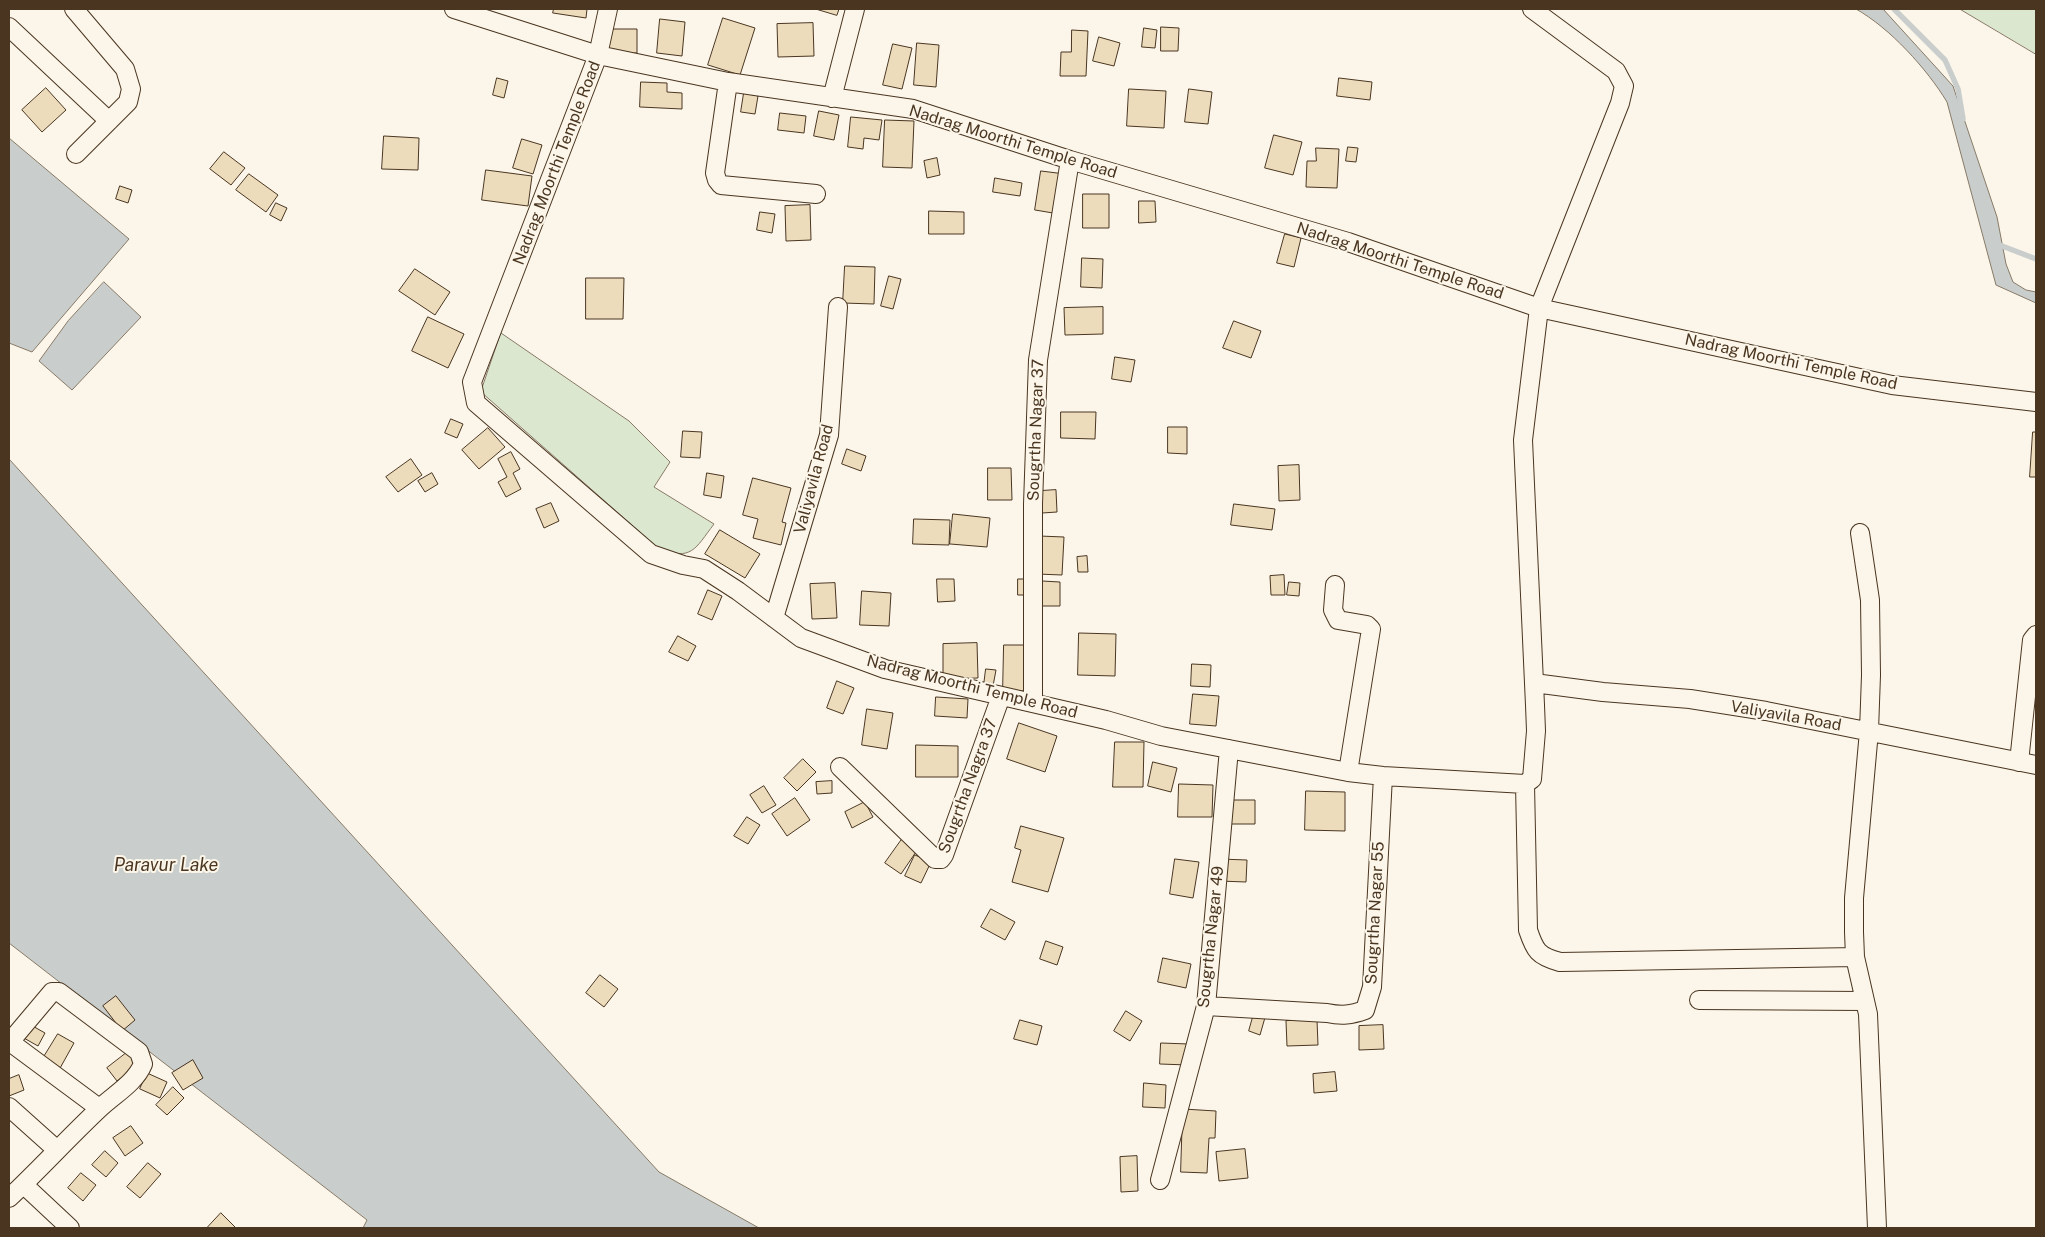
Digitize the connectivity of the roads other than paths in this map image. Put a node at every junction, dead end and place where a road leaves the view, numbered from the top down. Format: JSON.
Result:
{"nodes":[{"id":1,"x":74,"y":9,"type":"edge"},
{"id":2,"x":454,"y":9,"type":"edge"},
{"id":3,"x":608,"y":9,"type":"edge"},
{"id":4,"x":855,"y":9,"type":"edge"},
{"id":5,"x":1532,"y":9,"type":"edge"},
{"id":6,"x":9,"y":27,"type":"edge"},
{"id":7,"x":598,"y":55,"type":"junction"},
{"id":8,"x":728,"y":82,"type":"junction"},
{"id":9,"x":832,"y":98,"type":"junction"},
{"id":10,"x":109,"y":121,"type":"junction"},
{"id":11,"x":76,"y":154,"type":"dead end"},
{"id":12,"x":1070,"y":160,"type":"junction"},
{"id":13,"x":816,"y":194,"type":"dead end"},
{"id":14,"x":838,"y":307,"type":"dead end"},
{"id":15,"x":1539,"y":308,"type":"junction"},
{"id":16,"x":2036,"y":402,"type":"edge"},
{"id":17,"x":1860,"y":533,"type":"dead end"},
{"id":18,"x":1335,"y":585,"type":"dead end"},
{"id":19,"x":774,"y":618,"type":"junction"},
{"id":20,"x":2036,"y":635,"type":"edge"},
{"id":21,"x":1534,"y":683,"type":"junction"},
{"id":22,"x":1001,"y":696,"type":"junction"},
{"id":23,"x":1034,"y":702,"type":"junction"},
{"id":24,"x":1869,"y":731,"type":"junction"},
{"id":25,"x":1228,"y":749,"type":"junction"},
{"id":26,"x":2019,"y":762,"type":"junction"},
{"id":27,"x":2036,"y":765,"type":"edge"},
{"id":28,"x":840,"y":768,"type":"dead end"},
{"id":29,"x":1348,"y":772,"type":"junction"},
{"id":30,"x":1382,"y":776,"type":"junction"},
{"id":31,"x":1525,"y":784,"type":"junction"},
{"id":32,"x":1855,"y":957,"type":"junction"},
{"id":33,"x":1699,"y":1000,"type":"dead end"},
{"id":34,"x":1865,"y":1001,"type":"junction"},
{"id":35,"x":1206,"y":1006,"type":"junction"},
{"id":36,"x":9,"y":1043,"type":"edge"},
{"id":37,"x":9,"y":1107,"type":"edge"},
{"id":38,"x":99,"y":1108,"type":"junction"},
{"id":39,"x":57,"y":1150,"type":"junction"},
{"id":40,"x":1160,"y":1180,"type":"dead end"},
{"id":41,"x":13,"y":1193,"type":"edge"},
{"id":42,"x":70,"y":1228,"type":"edge"},
{"id":43,"x":1876,"y":1228,"type":"edge"}],
"edges":[{"from":1,"to":10,"type":"street"},
{"from":2,"to":7,"type":"street"},
{"from":3,"to":7,"type":"street"},
{"from":4,"to":9,"type":"street"},
{"from":5,"to":15,"type":"street"},
{"from":6,"to":10,"type":"street"},
{"from":7,"to":8,"type":"street","name":"Nadrag Moorthi Temple Road"},
{"from":7,"to":19,"type":"street","name":"Nadrag Moorthi Temple Road"},
{"from":8,"to":9,"type":"street","name":"Nadrag Moorthi Temple Road"},
{"from":8,"to":13,"type":"street"},
{"from":9,"to":12,"type":"street","name":"Nadrag Moorthi Temple Road"},
{"from":10,"to":11,"type":"street"},
{"from":12,"to":15,"type":"street","name":"Nadrag Moorthi Temple Road"},
{"from":12,"to":23,"type":"street","name":"Sougrtha Nagar 37"},
{"from":14,"to":19,"type":"street","name":"Valiyavila Road"},
{"from":15,"to":16,"type":"street","name":"Nadrag Moorthi Temple Road"},
{"from":15,"to":21,"type":"street"},
{"from":17,"to":24,"type":"street"},
{"from":18,"to":29,"type":"street"},
{"from":19,"to":22,"type":"street","name":"Nadrag Moorthi Temple Road"},
{"from":20,"to":26,"type":"street"},
{"from":21,"to":24,"type":"street","name":"Valiyavila Road"},
{"from":21,"to":31,"type":"street"},
{"from":22,"to":23,"type":"street","name":"Nadrag Moorthi Temple Road"},
{"from":22,"to":28,"type":"street","name":"Sougrtha Nagra 37"},
{"from":23,"to":25,"type":"street","name":"Nadrag Moorthi Temple Road"},
{"from":24,"to":26,"type":"street","name":"Valiyavila Road"},
{"from":24,"to":32,"type":"street"},
{"from":25,"to":29,"type":"street","name":"Nadrag Moorthi Temple Road"},
{"from":25,"to":35,"type":"street","name":"Sougrtha Nagar 49"},
{"from":26,"to":27,"type":"street","name":"Valiyavila Road"},
{"from":29,"to":30,"type":"street","name":"Nadrag Moorthi Temple Road"},
{"from":30,"to":31,"type":"street","name":"Nadrag Moorthi Temple Road"},
{"from":30,"to":35,"type":"street","name":"Sougrtha Nagar 55"},
{"from":31,"to":32,"type":"street"},
{"from":32,"to":34,"type":"street"},
{"from":33,"to":34,"type":"street"},
{"from":34,"to":43,"type":"street"},
{"from":35,"to":40,"type":"street","name":"Sougrtha Nagar 49"},
{"from":36,"to":38,"type":"street"},
{"from":36,"to":38,"type":"street"},
{"from":37,"to":39,"type":"street"},
{"from":38,"to":39,"type":"street"},
{"from":39,"to":41,"type":"street"},
{"from":41,"to":42,"type":"street"}]}
